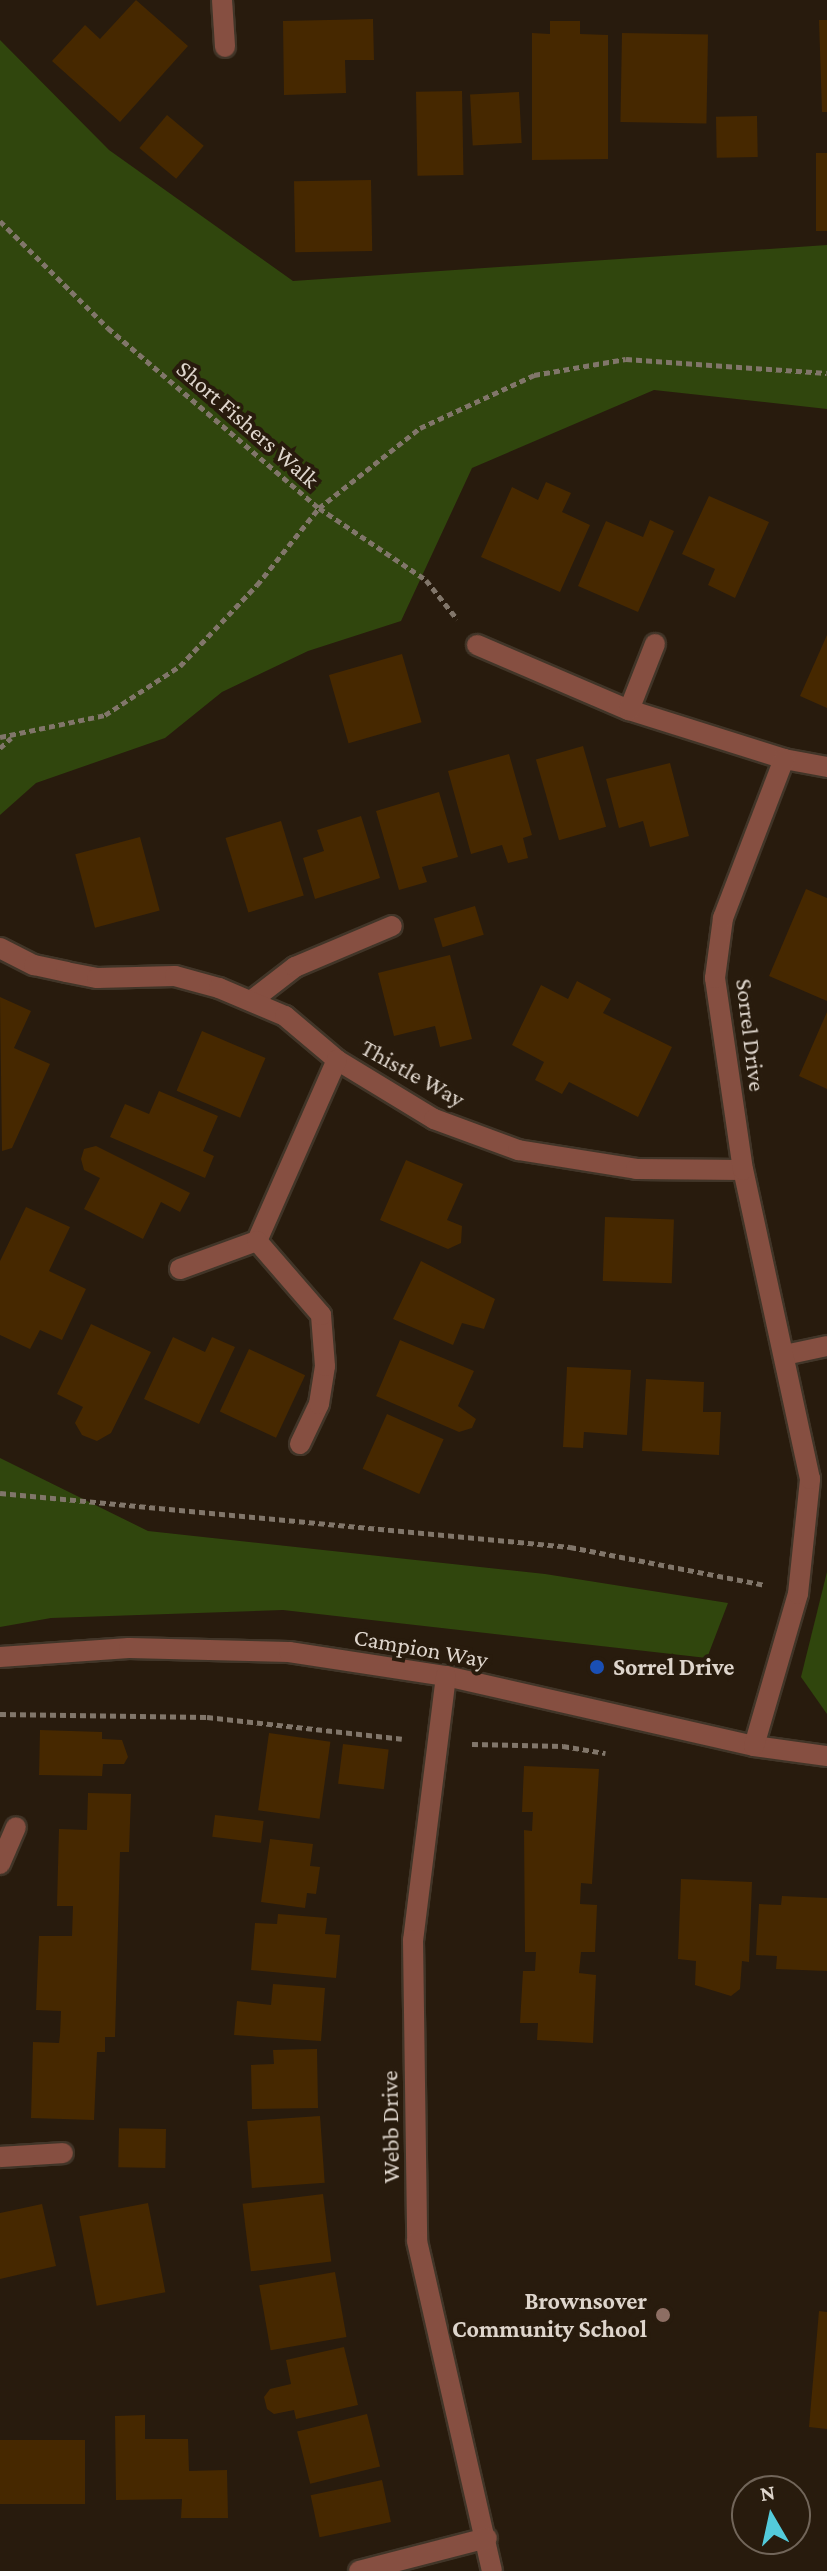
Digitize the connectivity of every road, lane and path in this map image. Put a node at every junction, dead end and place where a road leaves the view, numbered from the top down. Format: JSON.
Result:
{"nodes":[{"id":1,"x":222,"y":0,"type":"edge"},
{"id":2,"x":225,"y":47,"type":"dead end"},
{"id":3,"x":0,"y":221,"type":"edge"},
{"id":4,"x":827,"y":373,"type":"edge"},
{"id":5,"x":319,"y":508,"type":"junction"},
{"id":6,"x":655,"y":644,"type":"dead end"},
{"id":7,"x":477,"y":645,"type":"joint"},
{"id":8,"x":629,"y":710,"type":"junction"},
{"id":9,"x":0,"y":737,"type":"edge"},
{"id":10,"x":12,"y":738,"type":"junction"},
{"id":11,"x":0,"y":748,"type":"edge"},
{"id":12,"x":784,"y":759,"type":"junction"},
{"id":13,"x":827,"y":767,"type":"edge"},
{"id":14,"x":392,"y":926,"type":"dead end"},
{"id":15,"x":0,"y":948,"type":"edge"},
{"id":16,"x":251,"y":1001,"type":"junction"},
{"id":17,"x":337,"y":1060,"type":"junction"},
{"id":18,"x":743,"y":1170,"type":"junction"},
{"id":19,"x":257,"y":1241,"type":"junction"},
{"id":20,"x":180,"y":1269,"type":"dead end"},
{"id":21,"x":827,"y":1346,"type":"edge"},
{"id":22,"x":785,"y":1355,"type":"junction"},
{"id":23,"x":300,"y":1444,"type":"dead end"},
{"id":24,"x":0,"y":1493,"type":"edge"},
{"id":25,"x":798,"y":1594,"type":"junction"},
{"id":26,"x":0,"y":1657,"type":"edge"},
{"id":27,"x":446,"y":1676,"type":"junction"},
{"id":28,"x":754,"y":1746,"type":"junction"},
{"id":29,"x":827,"y":1756,"type":"edge"},
{"id":30,"x":16,"y":1827,"type":"dead end"},
{"id":31,"x":0,"y":1864,"type":"edge"},
{"id":32,"x":63,"y":2153,"type":"dead end"},
{"id":33,"x":0,"y":2157,"type":"edge"},
{"id":34,"x":487,"y":2538,"type":"junction"},
{"id":35,"x":359,"y":2571,"type":"edge"},
{"id":36,"x":492,"y":2571,"type":"edge"}],
"edges":[{"from":1,"to":2,"type":"street"},
{"from":3,"to":5,"type":"path","name":"Short Fishers Walk"},
{"from":4,"to":5,"type":"path"},
{"from":5,"to":7,"type":"path","name":"Short Fishers Walk"},
{"from":5,"to":10,"type":"path"},
{"from":6,"to":8,"type":"street"},
{"from":7,"to":8,"type":"street"},
{"from":8,"to":12,"type":"street"},
{"from":9,"to":10,"type":"path"},
{"from":10,"to":11,"type":"path"},
{"from":12,"to":13,"type":"street"},
{"from":12,"to":18,"type":"street","name":"Sorrel Drive"},
{"from":14,"to":16,"type":"street"},
{"from":15,"to":16,"type":"street","name":"Thistle Way"},
{"from":16,"to":17,"type":"street","name":"Thistle Way"},
{"from":17,"to":18,"type":"street","name":"Thistle Way"},
{"from":17,"to":19,"type":"street"},
{"from":18,"to":22,"type":"street","name":"Sorrel Drive"},
{"from":19,"to":20,"type":"street"},
{"from":19,"to":23,"type":"street"},
{"from":21,"to":22,"type":"street"},
{"from":22,"to":25,"type":"street","name":"Sorrel Drive"},
{"from":24,"to":25,"type":"path"},
{"from":25,"to":28,"type":"street","name":"Sorrel Drive"},
{"from":26,"to":27,"type":"street","name":"Campion Way"},
{"from":27,"to":28,"type":"street","name":"Campion Way"},
{"from":27,"to":34,"type":"street","name":"Webb Drive"},
{"from":28,"to":29,"type":"street","name":"Campion Way"},
{"from":30,"to":31,"type":"street"},
{"from":32,"to":33,"type":"street"},
{"from":34,"to":35,"type":"street"},
{"from":34,"to":36,"type":"street","name":"Webb Drive"}]}
